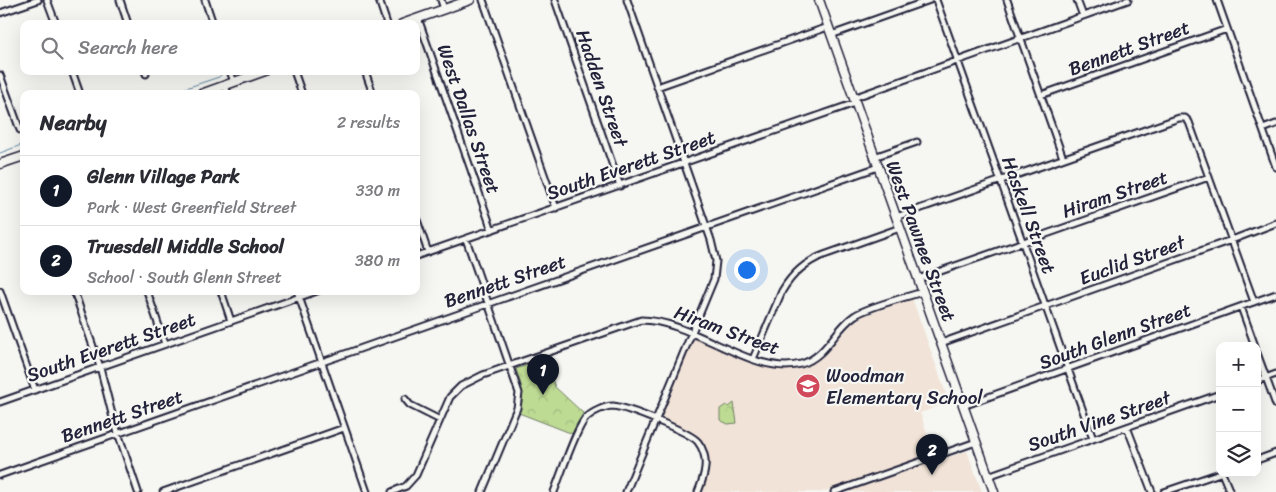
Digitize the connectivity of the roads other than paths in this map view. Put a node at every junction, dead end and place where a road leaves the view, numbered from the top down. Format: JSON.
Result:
{"nodes":[{"id":1,"x":38,"y":0,"type":"edge"},
{"id":2,"x":47,"y":0,"type":"edge"},
{"id":3,"x":120,"y":0,"type":"edge"},
{"id":4,"x":205,"y":0,"type":"edge"},
{"id":5,"x":379,"y":0,"type":"edge"},
{"id":6,"x":441,"y":0,"type":"edge"},
{"id":7,"x":470,"y":0,"type":"edge"},
{"id":8,"x":483,"y":0,"type":"edge"},
{"id":9,"x":555,"y":0,"type":"edge"},
{"id":10,"x":627,"y":0,"type":"edge"},
{"id":11,"x":819,"y":0,"type":"edge"},
{"id":12,"x":930,"y":0,"type":"edge"},
{"id":13,"x":936,"y":0,"type":"edge"},
{"id":14,"x":1007,"y":0,"type":"edge"},
{"id":15,"x":1077,"y":0,"type":"edge"},
{"id":16,"x":1128,"y":0,"type":"edge"},
{"id":17,"x":1217,"y":0,"type":"edge"},
{"id":18,"x":444,"y":9,"type":"junction"},
{"id":19,"x":0,"y":13,"type":"edge"},
{"id":20,"x":1083,"y":16,"type":"junction"},
{"id":21,"x":418,"y":18,"type":"joint"},
{"id":22,"x":54,"y":20,"type":"edge"},
{"id":23,"x":127,"y":20,"type":"edge"},
{"id":24,"x":212,"y":20,"type":"edge"},
{"id":25,"x":386,"y":20,"type":"edge"},
{"id":26,"x":413,"y":20,"type":"edge"},
{"id":27,"x":420,"y":24,"type":"edge"},
{"id":28,"x":1227,"y":29,"type":"junction"},
{"id":29,"x":830,"y":31,"type":"junction"},
{"id":30,"x":1021,"y":38,"type":"junction"},
{"id":31,"x":958,"y":61,"type":"junction"},
{"id":32,"x":0,"y":75,"type":"edge"},
{"id":33,"x":73,"y":75,"type":"edge"},
{"id":34,"x":231,"y":75,"type":"edge"},
{"id":35,"x":254,"y":75,"type":"edge"},
{"id":36,"x":295,"y":75,"type":"edge"},
{"id":37,"x":366,"y":75,"type":"edge"},
{"id":38,"x":234,"y":82,"type":"junction"},
{"id":39,"x":225,"y":85,"type":"junction"},
{"id":40,"x":657,"y":87,"type":"junction"},
{"id":41,"x":79,"y":90,"type":"edge"},
{"id":42,"x":212,"y":90,"type":"edge"},
{"id":43,"x":227,"y":90,"type":"edge"},
{"id":44,"x":301,"y":90,"type":"edge"},
{"id":45,"x":372,"y":90,"type":"edge"},
{"id":46,"x":1041,"y":95,"type":"junction"},
{"id":47,"x":854,"y":100,"type":"junction"},
{"id":48,"x":1276,"y":124,"type":"edge"},
{"id":49,"x":1263,"y":129,"type":"junction"},
{"id":50,"x":20,"y":130,"type":"dead end"},
{"id":51,"x":917,"y":142,"type":"dead end"},
{"id":52,"x":20,"y":157,"type":"edge"},
{"id":53,"x":874,"y":157,"type":"junction"},
{"id":54,"x":1063,"y":158,"type":"junction"},
{"id":55,"x":684,"y":162,"type":"junction"},
{"id":56,"x":0,"y":164,"type":"edge"},
{"id":57,"x":878,"y":167,"type":"junction"},
{"id":58,"x":1276,"y":167,"type":"edge"},
{"id":59,"x":1209,"y":177,"type":"junction"},
{"id":60,"x":1000,"y":180,"type":"junction"},
{"id":61,"x":620,"y":186,"type":"junction"},
{"id":62,"x":556,"y":208,"type":"junction"},
{"id":63,"x":896,"y":218,"type":"junction"},
{"id":64,"x":1276,"y":223,"type":"edge"},
{"id":65,"x":706,"y":227,"type":"junction"},
{"id":66,"x":900,"y":228,"type":"junction"},
{"id":67,"x":420,"y":229,"type":"edge"},
{"id":68,"x":492,"y":230,"type":"junction"},
{"id":69,"x":466,"y":240,"type":"junction"},
{"id":70,"x":1232,"y":240,"type":"junction"},
{"id":71,"x":1023,"y":243,"type":"junction"},
{"id":72,"x":428,"y":252,"type":"junction"},
{"id":73,"x":420,"y":255,"type":"edge"},
{"id":74,"x":918,"y":280,"type":"junction"},
{"id":75,"x":0,"y":291,"type":"edge"},
{"id":76,"x":923,"y":292,"type":"junction"},
{"id":77,"x":1276,"y":294,"type":"edge"},
{"id":78,"x":75,"y":295,"type":"edge"},
{"id":79,"x":148,"y":295,"type":"edge"},
{"id":80,"x":222,"y":295,"type":"edge"},
{"id":81,"x":298,"y":295,"type":"edge"},
{"id":82,"x":307,"y":295,"type":"edge"},
{"id":83,"x":299,"y":298,"type":"junction"},
{"id":84,"x":1254,"y":302,"type":"junction"},
{"id":85,"x":488,"y":303,"type":"junction"},
{"id":86,"x":1046,"y":306,"type":"junction"},
{"id":87,"x":1241,"y":307,"type":"junction"},
{"id":88,"x":231,"y":321,"type":"junction"},
{"id":89,"x":692,"y":333,"type":"junction"},
{"id":90,"x":1254,"y":342,"type":"edge"},
{"id":91,"x":941,"y":343,"type":"junction"},
{"id":92,"x":166,"y":344,"type":"junction"},
{"id":93,"x":754,"y":359,"type":"junction"},
{"id":94,"x":321,"y":362,"type":"junction"},
{"id":95,"x":1261,"y":364,"type":"edge"},
{"id":96,"x":510,"y":366,"type":"junction"},
{"id":97,"x":100,"y":367,"type":"junction"},
{"id":98,"x":1068,"y":368,"type":"junction"},
{"id":99,"x":1276,"y":374,"type":"edge"},
{"id":100,"x":1266,"y":378,"type":"junction"},
{"id":101,"x":1261,"y":380,"type":"edge"},
{"id":102,"x":35,"y":390,"type":"junction"},
{"id":103,"x":1216,"y":395,"type":"edge"},
{"id":104,"x":405,"y":399,"type":"dead end"},
{"id":105,"x":0,"y":402,"type":"edge"},
{"id":106,"x":1276,"y":405,"type":"edge"},
{"id":107,"x":963,"y":406,"type":"junction"},
{"id":108,"x":440,"y":420,"type":"junction"},
{"id":109,"x":656,"y":421,"type":"junction"},
{"id":110,"x":1127,"y":427,"type":"junction"},
{"id":111,"x":344,"y":428,"type":"junction"},
{"id":112,"x":118,"y":433,"type":"junction"},
{"id":113,"x":1093,"y":439,"type":"junction"},
{"id":114,"x":976,"y":442,"type":"junction"},
{"id":115,"x":1276,"y":453,"type":"edge"},
{"id":116,"x":1261,"y":459,"type":"edge"},
{"id":117,"x":0,"y":474,"type":"edge"},
{"id":118,"x":1216,"y":475,"type":"edge"},
{"id":119,"x":988,"y":476,"type":"junction"},
{"id":120,"x":1223,"y":477,"type":"edge"},
{"id":121,"x":138,"y":492,"type":"edge"},
{"id":122,"x":163,"y":492,"type":"edge"},
{"id":123,"x":367,"y":492,"type":"edge"},
{"id":124,"x":392,"y":492,"type":"edge"},
{"id":125,"x":482,"y":492,"type":"edge"},
{"id":126,"x":554,"y":492,"type":"edge"},
{"id":127,"x":626,"y":492,"type":"edge"},
{"id":128,"x":698,"y":492,"type":"edge"},
{"id":129,"x":834,"y":492,"type":"edge"},
{"id":130,"x":994,"y":492,"type":"edge"},
{"id":131,"x":1152,"y":492,"type":"edge"},
{"id":132,"x":1164,"y":492,"type":"edge"},
{"id":133,"x":1230,"y":492,"type":"edge"}],
"edges":[{"from":1,"to":19,"type":"street"},
{"from":2,"to":22,"type":"street"},
{"from":3,"to":23,"type":"street"},
{"from":4,"to":24,"type":"street"},
{"from":5,"to":25,"type":"street"},
{"from":6,"to":18,"type":"street"},
{"from":7,"to":18,"type":"main road"},
{"from":8,"to":62,"type":"street"},
{"from":9,"to":61,"type":"street","name":"Hadden Street"},
{"from":10,"to":40,"type":"street"},
{"from":11,"to":29,"type":"main road","name":"West Pawnee Street"},
{"from":12,"to":29,"type":"street"},
{"from":13,"to":31,"type":"street","name":"Haskell Street"},
{"from":14,"to":30,"type":"street"},
{"from":15,"to":20,"type":"street"},
{"from":16,"to":20,"type":"street","name":"South Everett Street"},
{"from":17,"to":28,"type":"street"},
{"from":18,"to":21,"type":"main road"},
{"from":20,"to":30,"type":"street","name":"South Everett Street"},
{"from":21,"to":26,"type":"main road"},
{"from":27,"to":68,"type":"street","name":"West Dallas Street"},
{"from":28,"to":46,"type":"street","name":"Bennett Street"},
{"from":28,"to":49,"type":"street"},
{"from":29,"to":40,"type":"street"},
{"from":29,"to":47,"type":"main road","name":"West Pawnee Street"},
{"from":30,"to":31,"type":"street","name":"South Everett Street"},
{"from":30,"to":46,"type":"street"},
{"from":31,"to":47,"type":"street","name":"South Everett Street"},
{"from":31,"to":60,"type":"street","name":"Haskell Street"},
{"from":32,"to":50,"type":"street"},
{"from":33,"to":41,"type":"street"},
{"from":34,"to":38,"type":"street"},
{"from":35,"to":38,"type":"main road"},
{"from":36,"to":44,"type":"street"},
{"from":37,"to":45,"type":"street"},
{"from":38,"to":39,"type":"main road"},
{"from":39,"to":42,"type":"main road"},
{"from":39,"to":43,"type":"street"},
{"from":40,"to":55,"type":"street"},
{"from":46,"to":54,"type":"street"},
{"from":47,"to":53,"type":"main road","name":"West Pawnee Street"},
{"from":47,"to":55,"type":"street","name":"South Everett Street"},
{"from":48,"to":49,"type":"street"},
{"from":49,"to":58,"type":"street"},
{"from":51,"to":53,"type":"street"},
{"from":52,"to":56,"type":"main road"},
{"from":53,"to":57,"type":"main road","name":"West Pawnee Street"},
{"from":54,"to":59,"type":"street"},
{"from":54,"to":60,"type":"street"},
{"from":55,"to":61,"type":"street","name":"South Everett Street"},
{"from":55,"to":65,"type":"street"},
{"from":57,"to":63,"type":"main road","name":"West Pawnee Street"},
{"from":57,"to":65,"type":"street","name":"Bennett Street"},
{"from":59,"to":70,"type":"street"},
{"from":59,"to":71,"type":"street","name":"Hiram Street"},
{"from":60,"to":63,"type":"street"},
{"from":60,"to":71,"type":"street","name":"Haskell Street"},
{"from":61,"to":62,"type":"street","name":"South Everett Street"},
{"from":62,"to":68,"type":"street","name":"South Everett Street"},
{"from":63,"to":66,"type":"main road","name":"West Pawnee Street"},
{"from":64,"to":70,"type":"street","name":"Euclid Street"},
{"from":65,"to":85,"type":"street","name":"Bennett Street"},
{"from":65,"to":89,"type":"street"},
{"from":66,"to":74,"type":"main road","name":"West Pawnee Street"},
{"from":66,"to":93,"type":"street"},
{"from":67,"to":72,"type":"street"},
{"from":68,"to":69,"type":"street","name":"South Everett Street"},
{"from":69,"to":72,"type":"street","name":"South Everett Street"},
{"from":69,"to":85,"type":"street"},
{"from":70,"to":84,"type":"street"},
{"from":70,"to":86,"type":"street","name":"Euclid Street"},
{"from":71,"to":74,"type":"street","name":"Hiram Street"},
{"from":71,"to":86,"type":"street","name":"Haskell Street"},
{"from":72,"to":73,"type":"street","name":"South Everett Street"},
{"from":74,"to":76,"type":"main road","name":"West Pawnee Street"},
{"from":75,"to":102,"type":"street"},
{"from":76,"to":91,"type":"main road","name":"West Pawnee Street"},
{"from":76,"to":93,"type":"street","name":"Hiram Street"},
{"from":77,"to":84,"type":"street","name":"South Glenn Street"},
{"from":78,"to":97,"type":"street"},
{"from":79,"to":92,"type":"street"},
{"from":80,"to":88,"type":"street"},
{"from":81,"to":83,"type":"street"},
{"from":82,"to":83,"type":"street","name":"South Everett Street"},
{"from":83,"to":88,"type":"street","name":"South Everett Street"},
{"from":83,"to":94,"type":"street"},
{"from":84,"to":87,"type":"street","name":"South Glenn Street"},
{"from":85,"to":94,"type":"street","name":"Bennett Street"},
{"from":85,"to":96,"type":"street"},
{"from":86,"to":91,"type":"street","name":"Euclid Street"},
{"from":86,"to":98,"type":"street","name":"Haskell Street"},
{"from":87,"to":90,"type":"street"},
{"from":87,"to":98,"type":"street","name":"South Glenn Street"},
{"from":88,"to":92,"type":"street","name":"South Everett Street"},
{"from":89,"to":93,"type":"street","name":"Hiram Street"},
{"from":89,"to":96,"type":"street","name":"Hiram Street"},
{"from":89,"to":109,"type":"street"},
{"from":91,"to":107,"type":"main road","name":"West Pawnee Street"},
{"from":92,"to":97,"type":"street","name":"South Everett Street"},
{"from":94,"to":111,"type":"street"},
{"from":94,"to":112,"type":"street","name":"Bennett Street"},
{"from":95,"to":100,"type":"street"},
{"from":96,"to":108,"type":"street","name":"Hiram Street"},
{"from":96,"to":125,"type":"street"},
{"from":97,"to":102,"type":"street","name":"South Everett Street"},
{"from":97,"to":112,"type":"street"},
{"from":98,"to":107,"type":"street","name":"South Glenn Street"},
{"from":98,"to":113,"type":"street","name":"Haskell Street"},
{"from":99,"to":100,"type":"street"},
{"from":100,"to":101,"type":"street"},
{"from":100,"to":106,"type":"street"},
{"from":102,"to":105,"type":"street","name":"South Everett Street"},
{"from":103,"to":110,"type":"street","name":"South Vine Street"},
{"from":104,"to":108,"type":"street"},
{"from":107,"to":114,"type":"main road","name":"West Pawnee Street"},
{"from":108,"to":124,"type":"street","name":"Hiram Street"},
{"from":109,"to":126,"type":"street"},
{"from":109,"to":127,"type":"street"},
{"from":109,"to":128,"type":"street"},
{"from":110,"to":113,"type":"street","name":"South Vine Street"},
{"from":110,"to":131,"type":"street"},
{"from":111,"to":122,"type":"street"},
{"from":111,"to":123,"type":"street"},
{"from":112,"to":117,"type":"street","name":"Bennett Street"},
{"from":112,"to":121,"type":"street"},
{"from":113,"to":119,"type":"street","name":"South Vine Street"},
{"from":114,"to":119,"type":"main road","name":"West Pawnee Street"},
{"from":114,"to":129,"type":"street"},
{"from":115,"to":116,"type":"street"},
{"from":118,"to":132,"type":"street"},
{"from":119,"to":130,"type":"main road","name":"West Pawnee Street"},
{"from":120,"to":133,"type":"street"}]}
